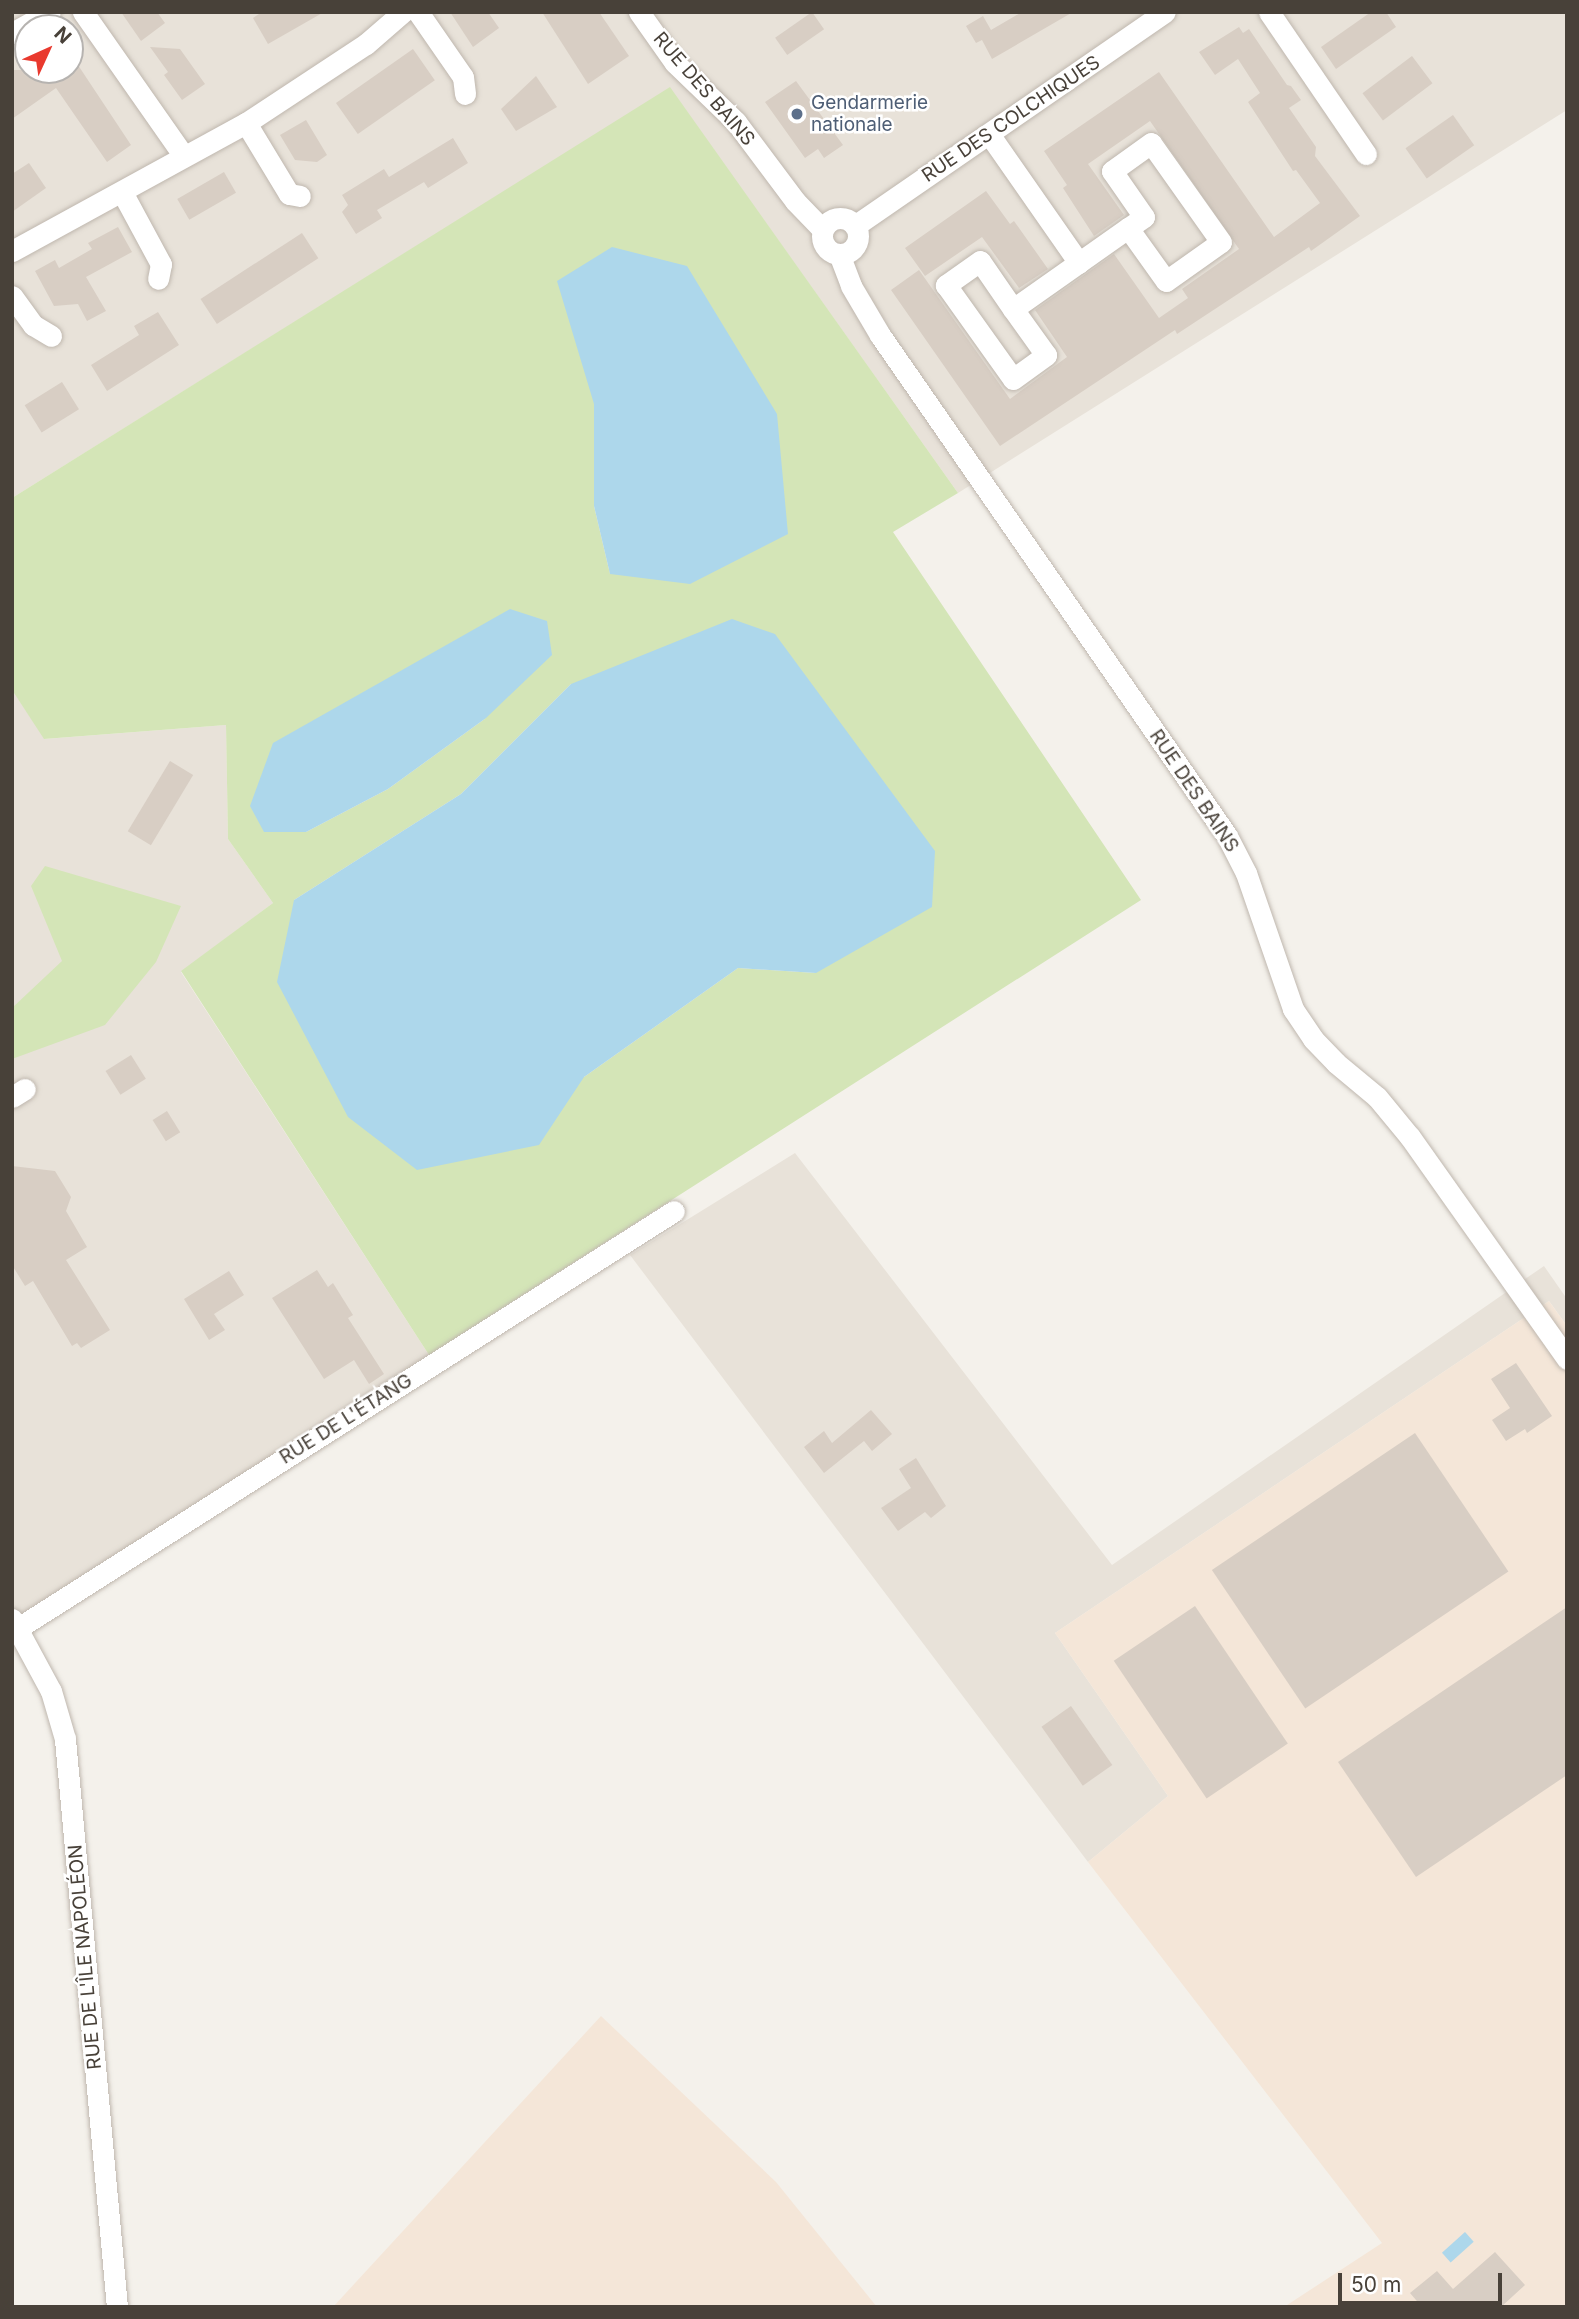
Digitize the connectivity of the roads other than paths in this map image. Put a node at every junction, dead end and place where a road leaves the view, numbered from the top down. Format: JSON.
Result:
{"nodes":[{"id":1,"x":50,"y":12,"type":"edge"},
{"id":2,"x":83,"y":12,"type":"edge"},
{"id":3,"x":403,"y":12,"type":"edge"},
{"id":4,"x":418,"y":12,"type":"edge"},
{"id":5,"x":639,"y":12,"type":"edge"},
{"id":6,"x":1165,"y":12,"type":"edge"},
{"id":7,"x":1269,"y":12,"type":"edge"},
{"id":8,"x":12,"y":33,"type":"edge"},
{"id":9,"x":464,"y":94,"type":"dead end"},
{"id":10,"x":246,"y":122,"type":"junction"},
{"id":11,"x":989,"y":134,"type":"junction"},
{"id":12,"x":1366,"y":154,"type":"dead end"},
{"id":13,"x":184,"y":156,"type":"junction"},
{"id":14,"x":122,"y":192,"type":"junction"},
{"id":15,"x":300,"y":195,"type":"dead end"},
{"id":16,"x":856,"y":225,"type":"junction"},
{"id":17,"x":1128,"y":228,"type":"junction"},
{"id":18,"x":823,"y":230,"type":"junction"},
{"id":19,"x":12,"y":251,"type":"edge"},
{"id":20,"x":839,"y":254,"type":"junction"},
{"id":21,"x":1079,"y":263,"type":"junction"},
{"id":22,"x":158,"y":279,"type":"dead end"},
{"id":23,"x":12,"y":296,"type":"edge"},
{"id":24,"x":1013,"y":309,"type":"junction"},
{"id":25,"x":51,"y":337,"type":"dead end"},
{"id":26,"x":674,"y":1211,"type":"dead end"},
{"id":27,"x":1567,"y":1359,"type":"edge"},
{"id":28,"x":15,"y":1623,"type":"edge"},
{"id":29,"x":117,"y":2307,"type":"edge"}],
"edges":[{"from":1,"to":8,"type":"street"},
{"from":2,"to":13,"type":"street"},
{"from":3,"to":10,"type":"street"},
{"from":4,"to":9,"type":"street"},
{"from":5,"to":18,"type":"street","name":"RUE DES BAINS"},
{"from":6,"to":11,"type":"street","name":"RUE DES COLCHIQUES"},
{"from":7,"to":12,"type":"street"},
{"from":10,"to":13,"type":"street"},
{"from":10,"to":15,"type":"street"},
{"from":11,"to":16,"type":"street","name":"RUE DES COLCHIQUES"},
{"from":11,"to":21,"type":"street"},
{"from":13,"to":14,"type":"street"},
{"from":14,"to":19,"type":"street"},
{"from":14,"to":22,"type":"street"},
{"from":16,"to":18,"type":"street"},
{"from":16,"to":20,"type":"street"},
{"from":17,"to":17,"type":"street"},
{"from":17,"to":21,"type":"street"},
{"from":18,"to":20,"type":"street"},
{"from":20,"to":27,"type":"street","name":"RUE DES BAINS"},
{"from":21,"to":24,"type":"street"},
{"from":23,"to":25,"type":"street"},
{"from":24,"to":24,"type":"street"},
{"from":26,"to":28,"type":"street","name":"RUE DE L'ÉTANG"},
{"from":28,"to":29,"type":"street","name":"RUE DE L'ÎLE NAPOLÉON"}]}
